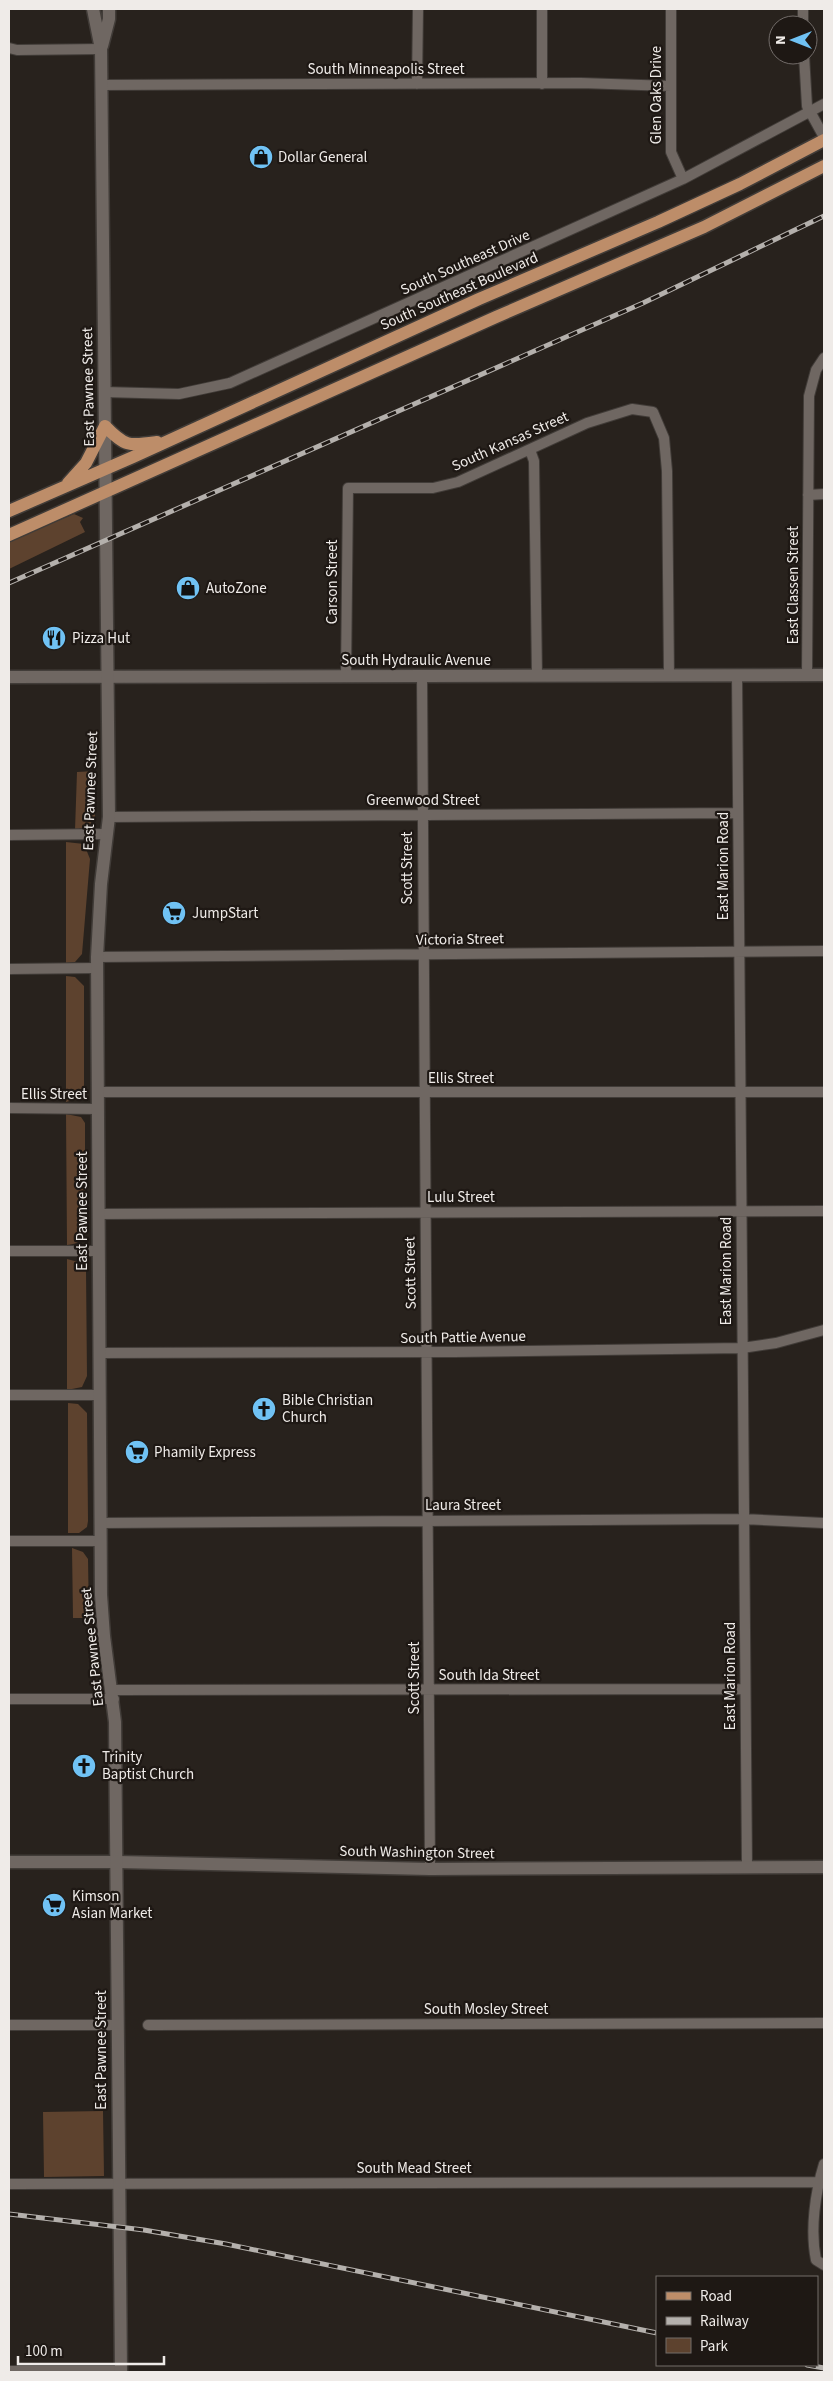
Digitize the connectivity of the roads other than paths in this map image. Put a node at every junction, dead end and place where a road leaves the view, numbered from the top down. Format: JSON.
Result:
{"nodes":[{"id":1,"x":93,"y":9,"type":"edge"},
{"id":2,"x":109,"y":9,"type":"edge"},
{"id":3,"x":418,"y":9,"type":"edge"},
{"id":4,"x":542,"y":9,"type":"edge"},
{"id":5,"x":671,"y":9,"type":"edge"},
{"id":6,"x":9,"y":48,"type":"edge"},
{"id":7,"x":101,"y":49,"type":"junction"},
{"id":8,"x":805,"y":65,"type":"edge"},
{"id":9,"x":417,"y":84,"type":"junction"},
{"id":10,"x":542,"y":84,"type":"junction"},
{"id":11,"x":101,"y":85,"type":"junction"},
{"id":12,"x":671,"y":86,"type":"junction"},
{"id":13,"x":824,"y":104,"type":"edge"},
{"id":14,"x":810,"y":111,"type":"junction"},
{"id":15,"x":824,"y":138,"type":"edge"},
{"id":16,"x":824,"y":166,"type":"edge"},
{"id":17,"x":684,"y":179,"type":"junction"},
{"id":18,"x":824,"y":358,"type":"edge"},
{"id":19,"x":104,"y":392,"type":"junction"},
{"id":20,"x":105,"y":426,"type":"junction"},
{"id":21,"x":169,"y":441,"type":"junction"},
{"id":22,"x":530,"y":450,"type":"junction"},
{"id":23,"x":105,"y":470,"type":"junction"},
{"id":24,"x":64,"y":487,"type":"junction"},
{"id":25,"x":348,"y":488,"type":"joint"},
{"id":26,"x":105,"y":492,"type":"junction"},
{"id":27,"x":824,"y":494,"type":"edge"},
{"id":28,"x":808,"y":495,"type":"junction"},
{"id":29,"x":9,"y":511,"type":"edge"},
{"id":30,"x":9,"y":535,"type":"edge"},
{"id":31,"x":109,"y":675,"type":"junction"},
{"id":32,"x":807,"y":675,"type":"junction"},
{"id":33,"x":824,"y":675,"type":"edge"},
{"id":34,"x":9,"y":676,"type":"edge"},
{"id":35,"x":346,"y":676,"type":"junction"},
{"id":36,"x":422,"y":676,"type":"junction"},
{"id":37,"x":537,"y":676,"type":"junction"},
{"id":38,"x":669,"y":676,"type":"junction"},
{"id":39,"x":737,"y":676,"type":"junction"},
{"id":40,"x":738,"y":813,"type":"junction"},
{"id":41,"x":422,"y":815,"type":"junction"},
{"id":42,"x":109,"y":817,"type":"junction"},
{"id":43,"x":107,"y":834,"type":"junction"},
{"id":44,"x":9,"y":835,"type":"edge"},
{"id":45,"x":824,"y":951,"type":"edge"},
{"id":46,"x":739,"y":952,"type":"junction"},
{"id":47,"x":423,"y":954,"type":"junction"},
{"id":48,"x":97,"y":962,"type":"junction"},
{"id":49,"x":9,"y":969,"type":"edge"},
{"id":50,"x":98,"y":1092,"type":"junction"},
{"id":51,"x":740,"y":1092,"type":"junction"},
{"id":52,"x":824,"y":1092,"type":"edge"},
{"id":53,"x":424,"y":1093,"type":"junction"},
{"id":54,"x":9,"y":1108,"type":"edge"},
{"id":55,"x":98,"y":1109,"type":"junction"},
{"id":56,"x":824,"y":1211,"type":"edge"},
{"id":57,"x":424,"y":1212,"type":"junction"},
{"id":58,"x":741,"y":1212,"type":"junction"},
{"id":59,"x":98,"y":1214,"type":"junction"},
{"id":60,"x":9,"y":1251,"type":"edge"},
{"id":61,"x":98,"y":1251,"type":"junction"},
{"id":62,"x":824,"y":1330,"type":"edge"},
{"id":63,"x":742,"y":1348,"type":"junction"},
{"id":64,"x":99,"y":1352,"type":"junction"},
{"id":65,"x":426,"y":1352,"type":"junction"},
{"id":66,"x":9,"y":1395,"type":"edge"},
{"id":67,"x":100,"y":1395,"type":"junction"},
{"id":68,"x":743,"y":1519,"type":"junction"},
{"id":69,"x":428,"y":1520,"type":"junction"},
{"id":70,"x":824,"y":1522,"type":"edge"},
{"id":71,"x":101,"y":1523,"type":"junction"},
{"id":72,"x":9,"y":1541,"type":"edge"},
{"id":73,"x":101,"y":1541,"type":"junction"},
{"id":74,"x":745,"y":1689,"type":"junction"},
{"id":75,"x":430,"y":1690,"type":"junction"},
{"id":76,"x":113,"y":1695,"type":"junction"},
{"id":77,"x":9,"y":1699,"type":"edge"},
{"id":78,"x":9,"y":1862,"type":"edge"},
{"id":79,"x":118,"y":1862,"type":"junction"},
{"id":80,"x":747,"y":1867,"type":"junction"},
{"id":81,"x":824,"y":1867,"type":"edge"},
{"id":82,"x":430,"y":1869,"type":"junction"},
{"id":83,"x":824,"y":2023,"type":"edge"},
{"id":84,"x":9,"y":2025,"type":"edge"},
{"id":85,"x":117,"y":2025,"type":"junction"},
{"id":86,"x":148,"y":2025,"type":"dead end"},
{"id":87,"x":824,"y":2164,"type":"edge"},
{"id":88,"x":819,"y":2182,"type":"junction"},
{"id":89,"x":9,"y":2184,"type":"edge"},
{"id":90,"x":118,"y":2184,"type":"junction"},
{"id":91,"x":820,"y":2262,"type":"edge"},
{"id":92,"x":9,"y":2371,"type":"edge"},
{"id":93,"x":121,"y":2372,"type":"edge"}],
"edges":[{"from":1,"to":7,"type":"main road","name":"East Pawnee Street"},
{"from":2,"to":7,"type":"main road","name":"East Pawnee Street"},
{"from":3,"to":9,"type":"street"},
{"from":4,"to":10,"type":"street"},
{"from":5,"to":12,"type":"street","name":"Glen Oaks Drive"},
{"from":6,"to":7,"type":"street"},
{"from":7,"to":11,"type":"main road","name":"East Pawnee Street"},
{"from":8,"to":14,"type":"street"},
{"from":9,"to":10,"type":"street","name":"South Minneapolis Street"},
{"from":9,"to":11,"type":"street","name":"South Minneapolis Street"},
{"from":10,"to":12,"type":"street","name":"South Minneapolis Street"},
{"from":11,"to":19,"type":"main road","name":"East Pawnee Street"},
{"from":12,"to":17,"type":"street","name":"Glen Oaks Drive"},
{"from":13,"to":14,"type":"street","name":"South Southeast Drive"},
{"from":14,"to":15,"type":"street"},
{"from":14,"to":17,"type":"street","name":"South Southeast Drive"},
{"from":15,"to":21,"type":"main road","name":"South Southeast Boulevard"},
{"from":16,"to":26,"type":"main road"},
{"from":17,"to":19,"type":"street","name":"South Southeast Drive"},
{"from":18,"to":28,"type":"street","name":"East Classen Street"},
{"from":19,"to":20,"type":"main road","name":"East Pawnee Street"},
{"from":20,"to":21,"type":"main road"},
{"from":20,"to":23,"type":"main road","name":"East Pawnee Street"},
{"from":20,"to":24,"type":"main road"},
{"from":21,"to":23,"type":"main road","name":"South Southeast Boulevard"},
{"from":22,"to":25,"type":"street","name":"South Kansas Street"},
{"from":22,"to":37,"type":"street"},
{"from":22,"to":38,"type":"street","name":"South Kansas Street"},
{"from":23,"to":24,"type":"main road","name":"South Southeast Boulevard"},
{"from":23,"to":26,"type":"main road","name":"East Pawnee Street"},
{"from":24,"to":29,"type":"main road","name":"South Southeast Boulevard"},
{"from":25,"to":35,"type":"street","name":"Carson Street"},
{"from":26,"to":30,"type":"main road"},
{"from":26,"to":31,"type":"main road","name":"East Pawnee Street"},
{"from":27,"to":28,"type":"street"},
{"from":28,"to":32,"type":"street","name":"East Classen Street"},
{"from":31,"to":34,"type":"main road","name":"South Hydraulic Avenue"},
{"from":31,"to":35,"type":"main road","name":"South Hydraulic Avenue"},
{"from":31,"to":42,"type":"main road","name":"East Pawnee Street"},
{"from":32,"to":33,"type":"main road","name":"South Hydraulic Avenue"},
{"from":32,"to":39,"type":"main road","name":"South Hydraulic Avenue"},
{"from":35,"to":36,"type":"main road","name":"South Hydraulic Avenue"},
{"from":36,"to":37,"type":"main road","name":"South Hydraulic Avenue"},
{"from":36,"to":41,"type":"street","name":"Scott Street"},
{"from":37,"to":38,"type":"main road","name":"South Hydraulic Avenue"},
{"from":38,"to":39,"type":"main road","name":"South Hydraulic Avenue"},
{"from":39,"to":40,"type":"street","name":"East Marion Road"},
{"from":40,"to":41,"type":"street","name":"Greenwood Street"},
{"from":40,"to":46,"type":"street","name":"East Marion Road"},
{"from":41,"to":42,"type":"street","name":"Greenwood Street"},
{"from":41,"to":47,"type":"street","name":"Scott Street"},
{"from":42,"to":43,"type":"main road","name":"East Pawnee Street"},
{"from":43,"to":44,"type":"street"},
{"from":43,"to":48,"type":"main road","name":"East Pawnee Street"},
{"from":45,"to":46,"type":"street","name":"Victoria Street"},
{"from":46,"to":47,"type":"street","name":"Victoria Street"},
{"from":46,"to":51,"type":"street","name":"East Marion Road"},
{"from":47,"to":48,"type":"street","name":"Victoria Street"},
{"from":47,"to":53,"type":"street","name":"Scott Street"},
{"from":48,"to":49,"type":"street","name":"Victoria Street"},
{"from":48,"to":50,"type":"main road","name":"East Pawnee Street"},
{"from":50,"to":53,"type":"street","name":"Ellis Street"},
{"from":50,"to":55,"type":"main road","name":"East Pawnee Street"},
{"from":51,"to":52,"type":"street","name":"Ellis Street"},
{"from":51,"to":53,"type":"street","name":"Ellis Street"},
{"from":51,"to":58,"type":"street","name":"East Marion Road"},
{"from":53,"to":57,"type":"street","name":"Scott Street"},
{"from":54,"to":55,"type":"street","name":"Ellis Street"},
{"from":55,"to":59,"type":"main road","name":"East Pawnee Street"},
{"from":56,"to":58,"type":"street","name":"Lulu Street"},
{"from":57,"to":58,"type":"street","name":"Lulu Street"},
{"from":57,"to":59,"type":"street","name":"Lulu Street"},
{"from":57,"to":65,"type":"street","name":"Scott Street"},
{"from":58,"to":63,"type":"street","name":"East Marion Road"},
{"from":59,"to":61,"type":"main road","name":"East Pawnee Street"},
{"from":60,"to":61,"type":"street"},
{"from":61,"to":64,"type":"main road","name":"East Pawnee Street"},
{"from":62,"to":63,"type":"street","name":"South Pattie Avenue"},
{"from":63,"to":65,"type":"street","name":"South Pattie Avenue"},
{"from":63,"to":68,"type":"street","name":"East Marion Road"},
{"from":64,"to":65,"type":"street","name":"South Pattie Avenue"},
{"from":64,"to":67,"type":"main road","name":"East Pawnee Street"},
{"from":65,"to":69,"type":"street","name":"Scott Street"},
{"from":66,"to":67,"type":"street"},
{"from":67,"to":71,"type":"main road","name":"East Pawnee Street"},
{"from":68,"to":69,"type":"street","name":"Laura Street"},
{"from":68,"to":70,"type":"street","name":"Laura Street"},
{"from":68,"to":74,"type":"street","name":"East Marion Road"},
{"from":69,"to":71,"type":"street","name":"Laura Street"},
{"from":69,"to":75,"type":"street","name":"Scott Street"},
{"from":71,"to":73,"type":"main road","name":"East Pawnee Street"},
{"from":72,"to":73,"type":"street"},
{"from":73,"to":76,"type":"main road","name":"East Pawnee Street"},
{"from":74,"to":75,"type":"street","name":"South Ida Street"},
{"from":74,"to":80,"type":"street","name":"East Marion Road"},
{"from":75,"to":76,"type":"street","name":"South Ida Street"},
{"from":75,"to":82,"type":"street","name":"Scott Street"},
{"from":76,"to":77,"type":"street","name":"South Ida Street"},
{"from":76,"to":79,"type":"main road","name":"East Pawnee Street"},
{"from":78,"to":79,"type":"main road","name":"South Washington Street"},
{"from":79,"to":82,"type":"main road","name":"South Washington Street"},
{"from":79,"to":85,"type":"main road","name":"East Pawnee Street"},
{"from":80,"to":81,"type":"main road","name":"South Washington Street"},
{"from":80,"to":82,"type":"main road","name":"South Washington Street"},
{"from":83,"to":86,"type":"street","name":"South Mosley Street"},
{"from":84,"to":85,"type":"street"},
{"from":85,"to":90,"type":"main road","name":"East Pawnee Street"},
{"from":87,"to":88,"type":"street"},
{"from":88,"to":90,"type":"street","name":"South Mead Street"},
{"from":88,"to":91,"type":"street"},
{"from":89,"to":90,"type":"street","name":"South Mead Street"},
{"from":90,"to":93,"type":"main road","name":"East Pawnee Street"},
{"from":92,"to":93,"type":"street"}]}
